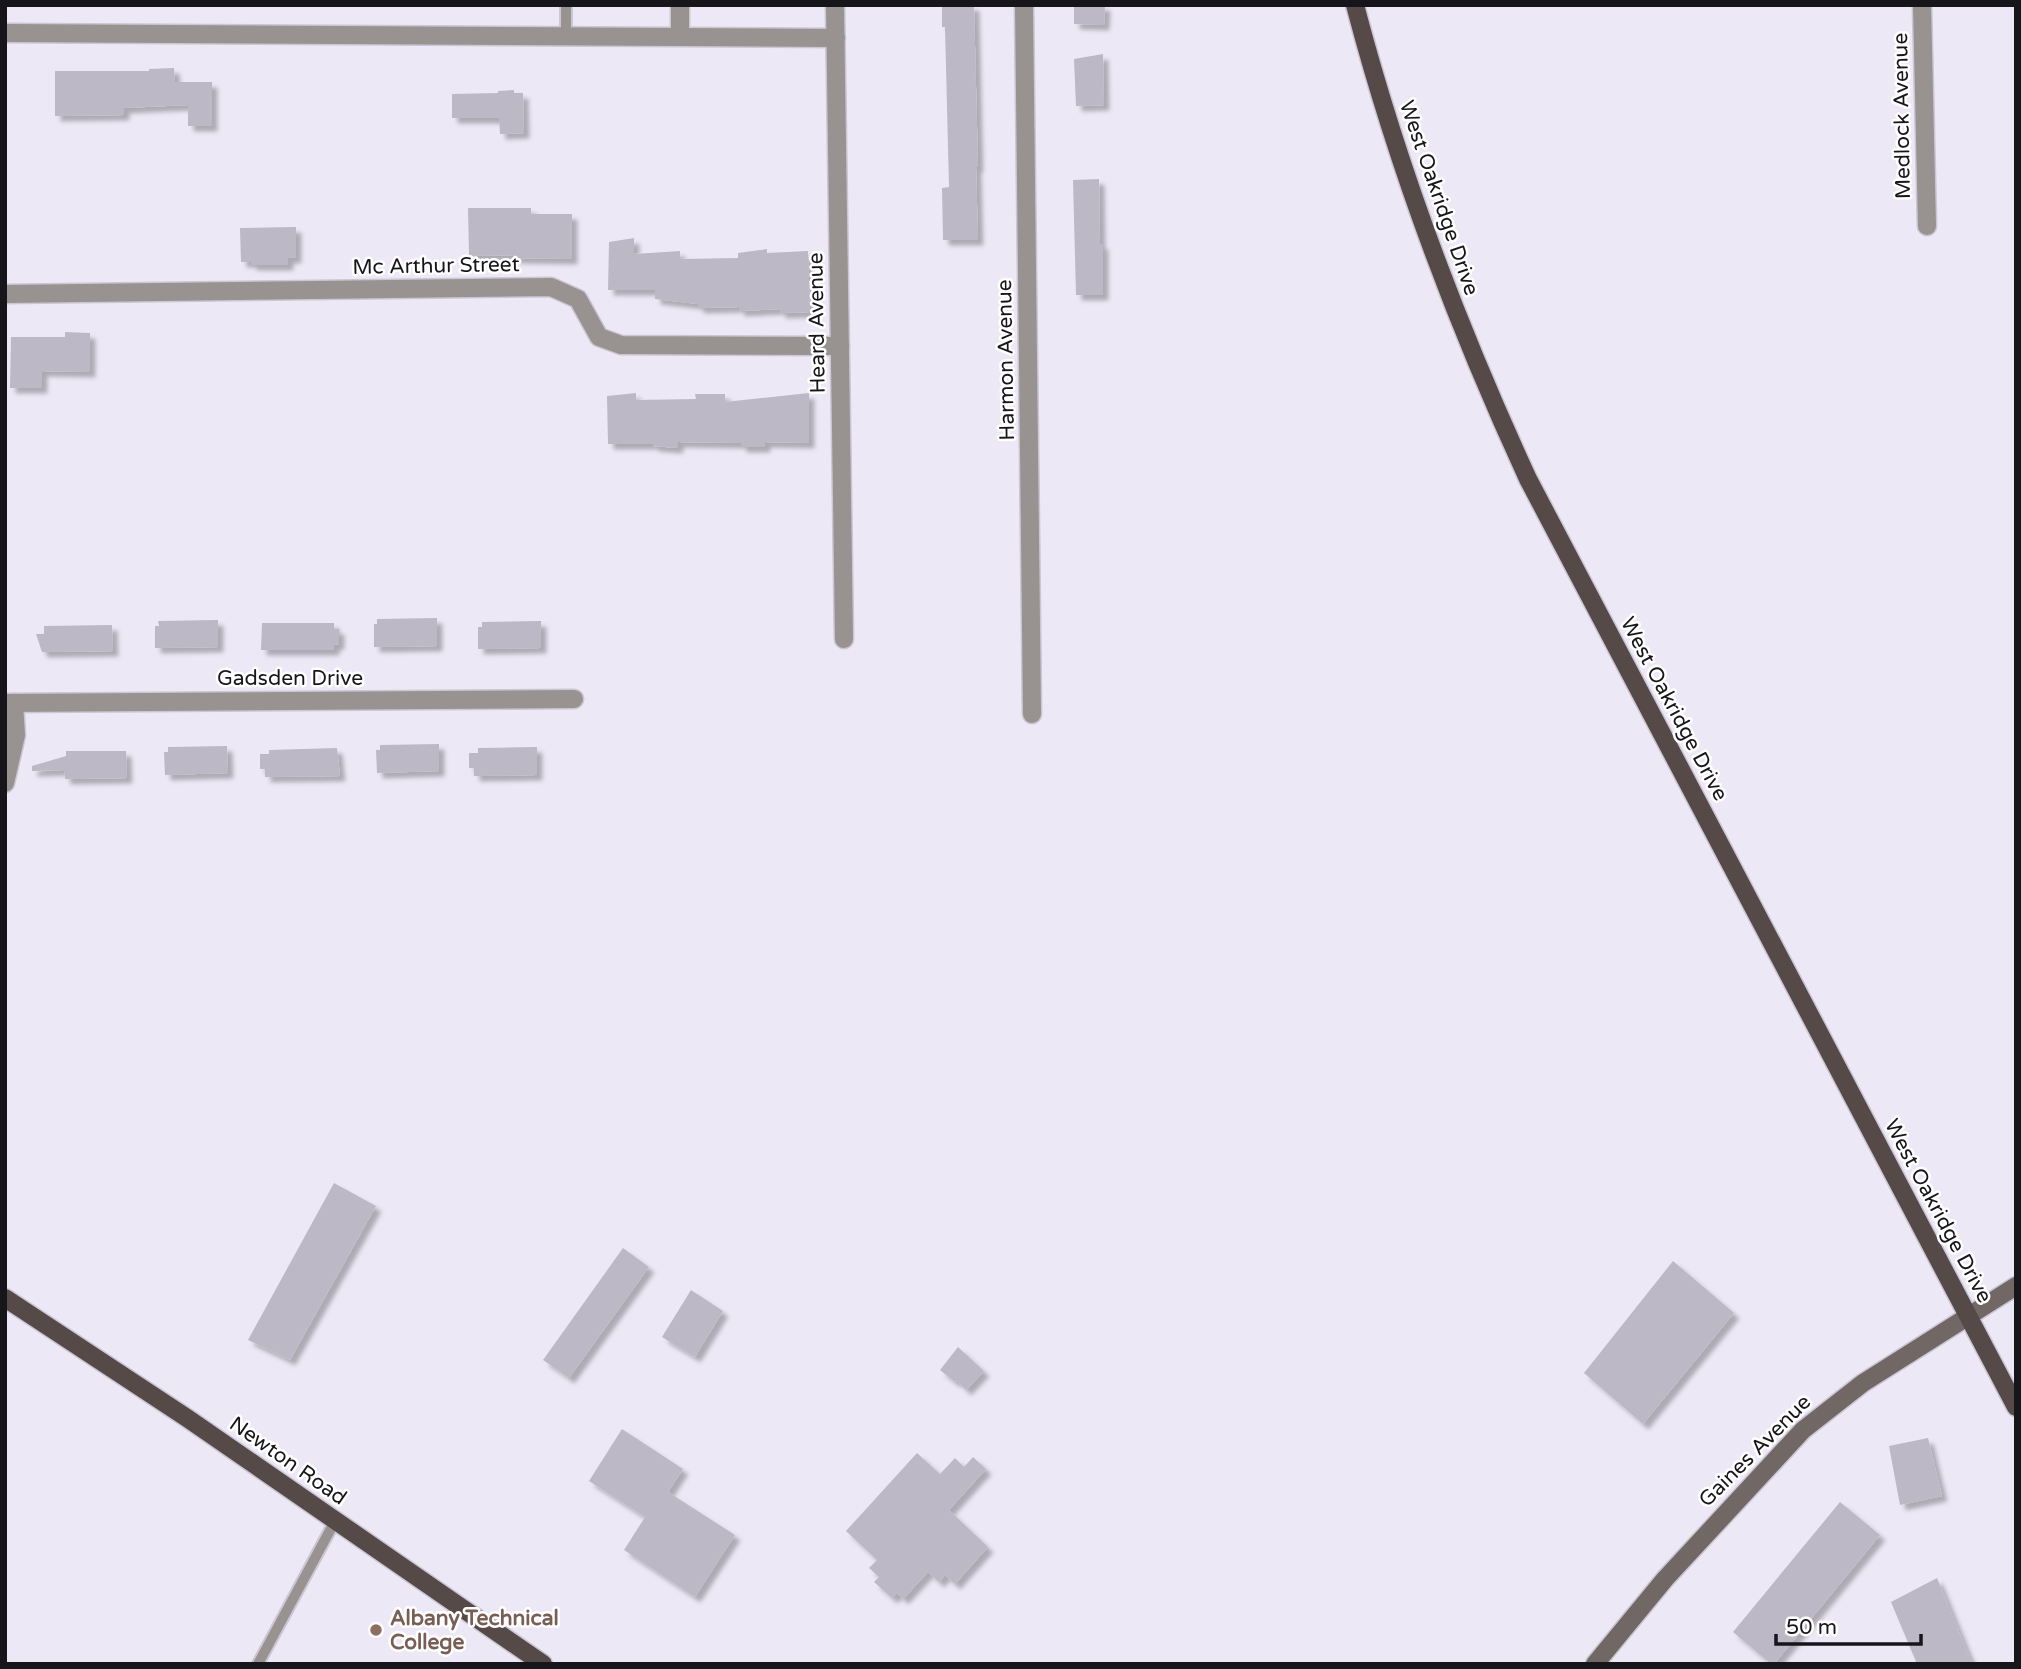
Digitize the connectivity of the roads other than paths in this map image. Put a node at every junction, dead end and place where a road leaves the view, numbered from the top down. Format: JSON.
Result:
{"nodes":[{"id":1,"x":566,"y":5,"type":"edge"},
{"id":2,"x":680,"y":5,"type":"edge"},
{"id":3,"x":835,"y":5,"type":"edge"},
{"id":4,"x":1024,"y":5,"type":"edge"},
{"id":5,"x":1355,"y":5,"type":"edge"},
{"id":6,"x":1922,"y":5,"type":"edge"},
{"id":7,"x":5,"y":33,"type":"edge"},
{"id":8,"x":566,"y":36,"type":"junction"},
{"id":9,"x":680,"y":36,"type":"junction"},
{"id":10,"x":836,"y":38,"type":"junction"},
{"id":11,"x":1927,"y":226,"type":"dead end"},
{"id":12,"x":5,"y":294,"type":"edge"},
{"id":13,"x":840,"y":346,"type":"junction"},
{"id":14,"x":844,"y":639,"type":"dead end"},
{"id":15,"x":574,"y":699,"type":"dead end"},
{"id":16,"x":10,"y":703,"type":"edge"},
{"id":17,"x":1032,"y":714,"type":"dead end"},
{"id":18,"x":5,"y":783,"type":"edge"},
{"id":19,"x":2016,"y":1286,"type":"edge"},
{"id":20,"x":5,"y":1298,"type":"edge"},
{"id":21,"x":1968,"y":1317,"type":"junction"},
{"id":22,"x":2016,"y":1407,"type":"edge"},
{"id":23,"x":335,"y":1521,"type":"junction"},
{"id":24,"x":258,"y":1664,"type":"edge"},
{"id":25,"x":543,"y":1664,"type":"edge"},
{"id":26,"x":1595,"y":1664,"type":"edge"}],
"edges":[{"from":1,"to":8,"type":"lane"},
{"from":2,"to":9,"type":"street"},
{"from":3,"to":10,"type":"street","name":"Heard Avenue"},
{"from":4,"to":17,"type":"street","name":"Harmon Avenue"},
{"from":5,"to":21,"type":"main road","name":"West Oakridge Drive"},
{"from":6,"to":11,"type":"street","name":"Medlock Avenue"},
{"from":7,"to":8,"type":"street"},
{"from":8,"to":9,"type":"street"},
{"from":9,"to":10,"type":"street"},
{"from":10,"to":13,"type":"street","name":"Heard Avenue"},
{"from":12,"to":13,"type":"street","name":"Mc Arthur Street"},
{"from":13,"to":14,"type":"street","name":"Heard Avenue"},
{"from":15,"to":16,"type":"street","name":"Gadsden Drive"},
{"from":16,"to":18,"type":"street"},
{"from":19,"to":21,"type":"street","name":"Gaines Avenue"},
{"from":20,"to":23,"type":"main road","name":"Newton Road"},
{"from":21,"to":22,"type":"main road","name":"West Oakridge Drive"},
{"from":21,"to":26,"type":"street","name":"Gaines Avenue"},
{"from":23,"to":24,"type":"lane"},
{"from":23,"to":25,"type":"main road","name":"Newton Road"}]}
